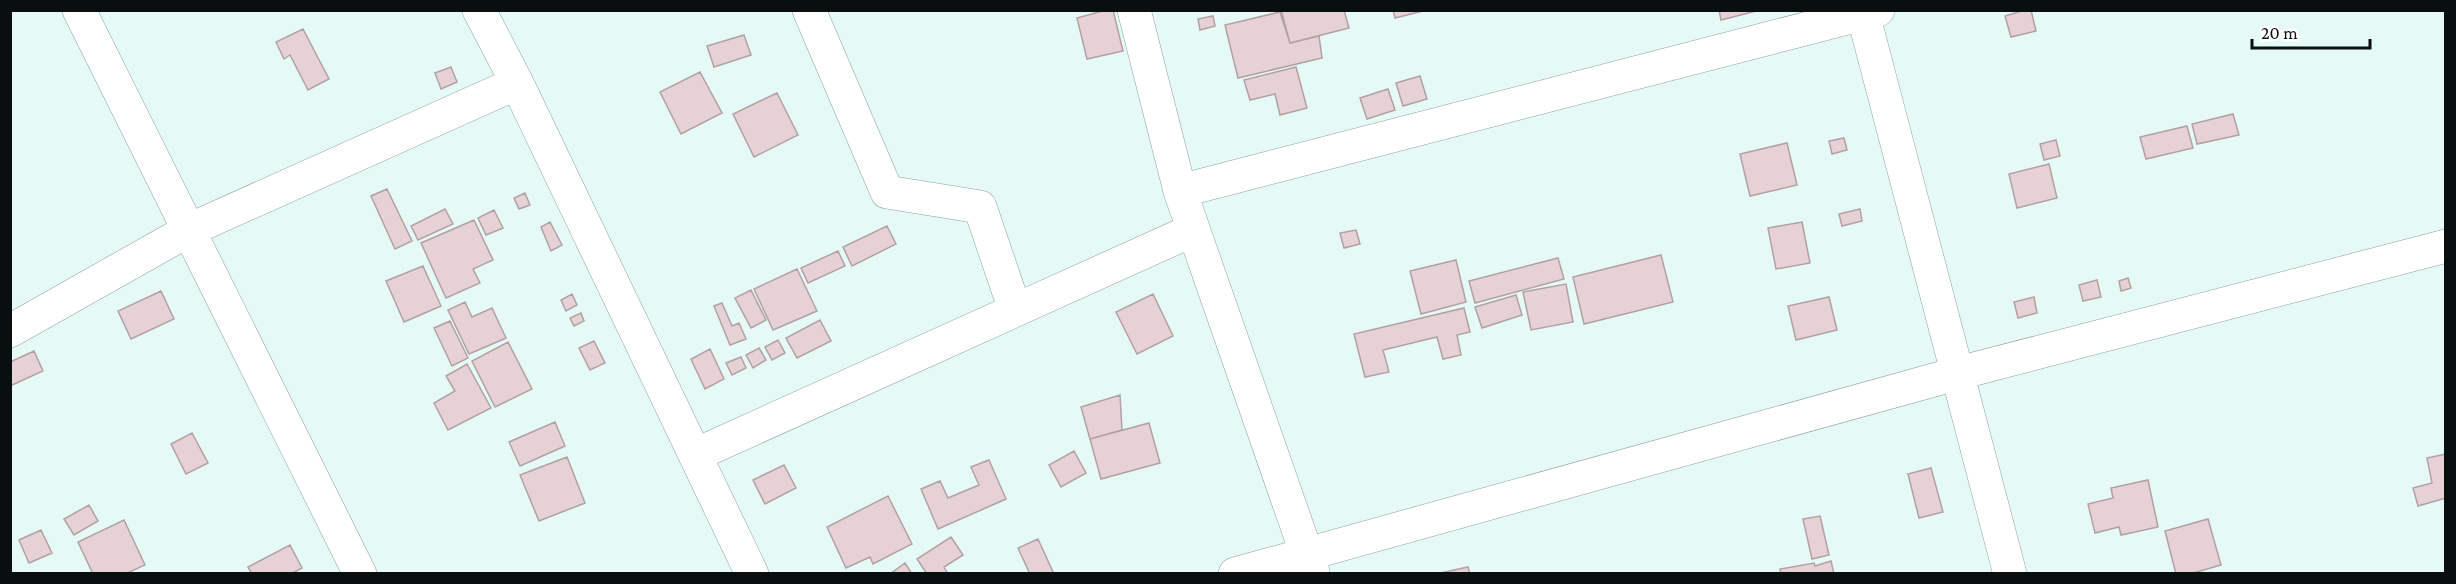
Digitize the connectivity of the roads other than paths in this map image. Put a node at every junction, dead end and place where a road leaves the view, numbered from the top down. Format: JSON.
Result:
{"nodes":[{"id":1,"x":79,"y":10,"type":"edge"},
{"id":2,"x":479,"y":10,"type":"edge"},
{"id":3,"x":809,"y":10,"type":"edge"},
{"id":4,"x":1134,"y":10,"type":"edge"},
{"id":5,"x":1868,"y":12,"type":"edge"},
{"id":6,"x":517,"y":83,"type":"junction"},
{"id":7,"x":1180,"y":191,"type":"junction"},
{"id":8,"x":189,"y":230,"type":"junction"},
{"id":9,"x":1193,"y":230,"type":"junction"},
{"id":10,"x":2445,"y":246,"type":"edge"},
{"id":11,"x":1015,"y":310,"type":"junction"},
{"id":12,"x":10,"y":331,"type":"edge"},
{"id":13,"x":1959,"y":373,"type":"junction"},
{"id":14,"x":695,"y":455,"type":"junction"},
{"id":15,"x":1311,"y":563,"type":"edge"},
{"id":16,"x":360,"y":573,"type":"edge"},
{"id":17,"x":752,"y":573,"type":"edge"},
{"id":18,"x":1234,"y":573,"type":"edge"},
{"id":19,"x":2010,"y":573,"type":"edge"}],
"edges":[{"from":1,"to":8,"type":"street"},
{"from":2,"to":6,"type":"street"},
{"from":3,"to":11,"type":"street"},
{"from":4,"to":7,"type":"street"},
{"from":5,"to":7,"type":"street"},
{"from":5,"to":13,"type":"street"},
{"from":6,"to":8,"type":"street"},
{"from":6,"to":14,"type":"street"},
{"from":7,"to":9,"type":"street"},
{"from":8,"to":12,"type":"street"},
{"from":8,"to":16,"type":"street"},
{"from":9,"to":11,"type":"street"},
{"from":9,"to":15,"type":"street"},
{"from":10,"to":13,"type":"street"},
{"from":11,"to":14,"type":"street"},
{"from":13,"to":15,"type":"street"},
{"from":13,"to":19,"type":"street"},
{"from":14,"to":17,"type":"street"},
{"from":15,"to":18,"type":"street"}]}
